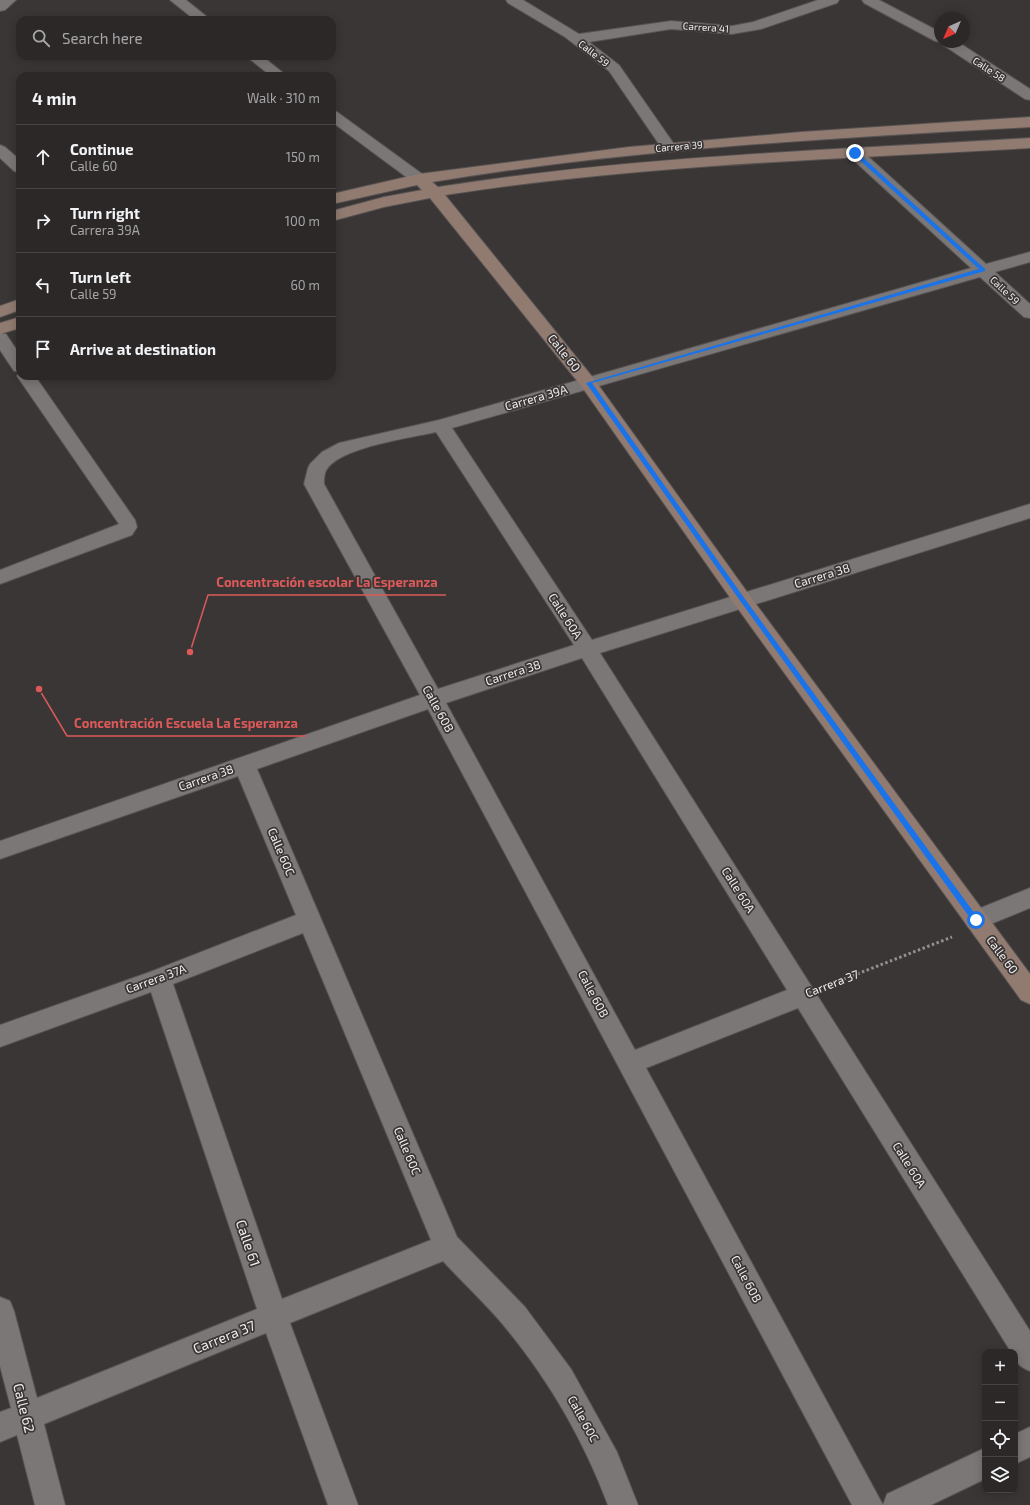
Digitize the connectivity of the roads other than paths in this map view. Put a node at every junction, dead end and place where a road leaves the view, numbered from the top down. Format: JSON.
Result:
{"nodes":[{"id":1,"x":9,"y":0,"type":"edge"},
{"id":2,"x":177,"y":0,"type":"edge"},
{"id":3,"x":513,"y":0,"type":"edge"},
{"id":4,"x":832,"y":0,"type":"edge"},
{"id":5,"x":869,"y":0,"type":"edge"},
{"id":6,"x":0,"y":6,"type":"edge"},
{"id":7,"x":199,"y":16,"type":"edge"},
{"id":8,"x":934,"y":35,"type":"edge"},
{"id":9,"x":577,"y":39,"type":"junction"},
{"id":10,"x":957,"y":48,"type":"edge"},
{"id":11,"x":258,"y":60,"type":"edge"},
{"id":12,"x":275,"y":72,"type":"edge"},
{"id":13,"x":1030,"y":96,"type":"edge"},
{"id":14,"x":336,"y":118,"type":"edge"},
{"id":15,"x":1030,"y":122,"type":"edge"},
{"id":16,"x":1030,"y":143,"type":"edge"},
{"id":17,"x":668,"y":147,"type":"junction"},
{"id":18,"x":0,"y":150,"type":"edge"},
{"id":19,"x":855,"y":153,"type":"junction"},
{"id":20,"x":16,"y":164,"type":"edge"},
{"id":21,"x":426,"y":185,"type":"junction"},
{"id":22,"x":336,"y":198,"type":"edge"},
{"id":23,"x":336,"y":215,"type":"edge"},
{"id":24,"x":1030,"y":257,"type":"edge"},
{"id":25,"x":983,"y":270,"type":"junction"},
{"id":26,"x":16,"y":306,"type":"edge"},
{"id":27,"x":0,"y":312,"type":"edge"},
{"id":28,"x":1030,"y":313,"type":"edge"},
{"id":29,"x":16,"y":323,"type":"edge"},
{"id":30,"x":0,"y":329,"type":"edge"},
{"id":31,"x":0,"y":338,"type":"edge"},
{"id":32,"x":16,"y":361,"type":"edge"},
{"id":33,"x":29,"y":380,"type":"edge"},
{"id":34,"x":588,"y":383,"type":"junction"},
{"id":35,"x":441,"y":425,"type":"junction"},
{"id":36,"x":314,"y":484,"type":"joint"},
{"id":37,"x":1030,"y":510,"type":"edge"},
{"id":38,"x":0,"y":577,"type":"edge"},
{"id":39,"x":743,"y":601,"type":"junction"},
{"id":40,"x":587,"y":649,"type":"junction"},
{"id":41,"x":433,"y":699,"type":"junction"},
{"id":42,"x":244,"y":764,"type":"junction"},
{"id":43,"x":0,"y":850,"type":"edge"},
{"id":44,"x":1030,"y":898,"type":"edge"},
{"id":45,"x":310,"y":920,"type":"junction"},
{"id":46,"x":976,"y":920,"type":"junction"},
{"id":47,"x":159,"y":978,"type":"junction"},
{"id":48,"x":1030,"y":993,"type":"edge"},
{"id":49,"x":803,"y":995,"type":"junction"},
{"id":50,"x":0,"y":1036,"type":"edge"},
{"id":51,"x":630,"y":1063,"type":"junction"},
{"id":52,"x":447,"y":1246,"type":"junction"},
{"id":53,"x":0,"y":1311,"type":"edge"},
{"id":54,"x":274,"y":1317,"type":"junction"},
{"id":55,"x":1030,"y":1357,"type":"edge"},
{"id":56,"x":26,"y":1416,"type":"junction"},
{"id":57,"x":0,"y":1427,"type":"edge"},
{"id":58,"x":1030,"y":1442,"type":"edge"},
{"id":59,"x":1018,"y":1448,"type":"edge"},
{"id":60,"x":982,"y":1465,"type":"edge"},
{"id":61,"x":50,"y":1505,"type":"edge"},
{"id":62,"x":343,"y":1505,"type":"edge"},
{"id":63,"x":623,"y":1505,"type":"edge"},
{"id":64,"x":868,"y":1505,"type":"edge"},
{"id":65,"x":898,"y":1505,"type":"edge"}],
"edges":[{"from":1,"to":6,"type":"street"},
{"from":2,"to":7,"type":"street"},
{"from":3,"to":9,"type":"street","name":"Calle 59"},
{"from":4,"to":9,"type":"street","name":"Carrera 41"},
{"from":5,"to":8,"type":"street"},
{"from":9,"to":17,"type":"street","name":"Calle 59"},
{"from":10,"to":13,"type":"street","name":"Calle 58"},
{"from":11,"to":12,"type":"street"},
{"from":14,"to":21,"type":"street","name":"Calle 60"},
{"from":15,"to":17,"type":"main road","name":"Carrera 39"},
{"from":16,"to":19,"type":"main road","name":"Carrera 39"},
{"from":17,"to":21,"type":"main road","name":"Carrera 39"},
{"from":18,"to":20,"type":"street"},
{"from":19,"to":21,"type":"main road","name":"Carrera 39"},
{"from":19,"to":25,"type":"street","name":"Calle 59"},
{"from":21,"to":22,"type":"main road","name":"Carrera 39"},
{"from":21,"to":23,"type":"main road","name":"Carrera 39"},
{"from":21,"to":34,"type":"main road","name":"Calle 60"},
{"from":24,"to":25,"type":"street","name":"Carrera 39A"},
{"from":25,"to":28,"type":"street","name":"Calle 59"},
{"from":25,"to":34,"type":"street","name":"Carrera 39A"},
{"from":26,"to":27,"type":"main road"},
{"from":29,"to":30,"type":"main road"},
{"from":31,"to":32,"type":"lane"},
{"from":33,"to":38,"type":"lane"},
{"from":34,"to":35,"type":"street","name":"Carrera 39A"},
{"from":34,"to":39,"type":"main road","name":"Calle 60"},
{"from":35,"to":36,"type":"street","name":"Carrera 39A"},
{"from":35,"to":40,"type":"street","name":"Calle 60A"},
{"from":36,"to":41,"type":"street","name":"Calle 60B"},
{"from":37,"to":39,"type":"street","name":"Carrera 38"},
{"from":39,"to":40,"type":"street","name":"Carrera 38"},
{"from":39,"to":46,"type":"main road","name":"Calle 60"},
{"from":40,"to":41,"type":"street","name":"Carrera 38"},
{"from":40,"to":49,"type":"street","name":"Calle 60A"},
{"from":41,"to":42,"type":"street","name":"Carrera 38"},
{"from":41,"to":51,"type":"street","name":"Calle 60B"},
{"from":42,"to":43,"type":"street","name":"Carrera 38"},
{"from":42,"to":45,"type":"street","name":"Calle 60C"},
{"from":44,"to":46,"type":"street"},
{"from":45,"to":47,"type":"street","name":"Carrera 37A"},
{"from":45,"to":52,"type":"street","name":"Calle 60C"},
{"from":46,"to":48,"type":"main road","name":"Calle 60"},
{"from":47,"to":50,"type":"street","name":"Carrera 37A"},
{"from":47,"to":54,"type":"street","name":"Calle 61"},
{"from":49,"to":51,"type":"street","name":"Carrera 37"},
{"from":49,"to":55,"type":"street","name":"Calle 60A"},
{"from":51,"to":64,"type":"street","name":"Calle 60B"},
{"from":52,"to":54,"type":"street","name":"Carrera 37"},
{"from":52,"to":63,"type":"street","name":"Calle 60C"},
{"from":53,"to":56,"type":"street","name":"Calle 62"},
{"from":54,"to":56,"type":"street","name":"Carrera 37"},
{"from":54,"to":62,"type":"street","name":"Calle 61"},
{"from":56,"to":57,"type":"street","name":"Carrera 37"},
{"from":56,"to":61,"type":"street","name":"Calle 62"},
{"from":58,"to":59,"type":"street"},
{"from":60,"to":65,"type":"street"}]}
